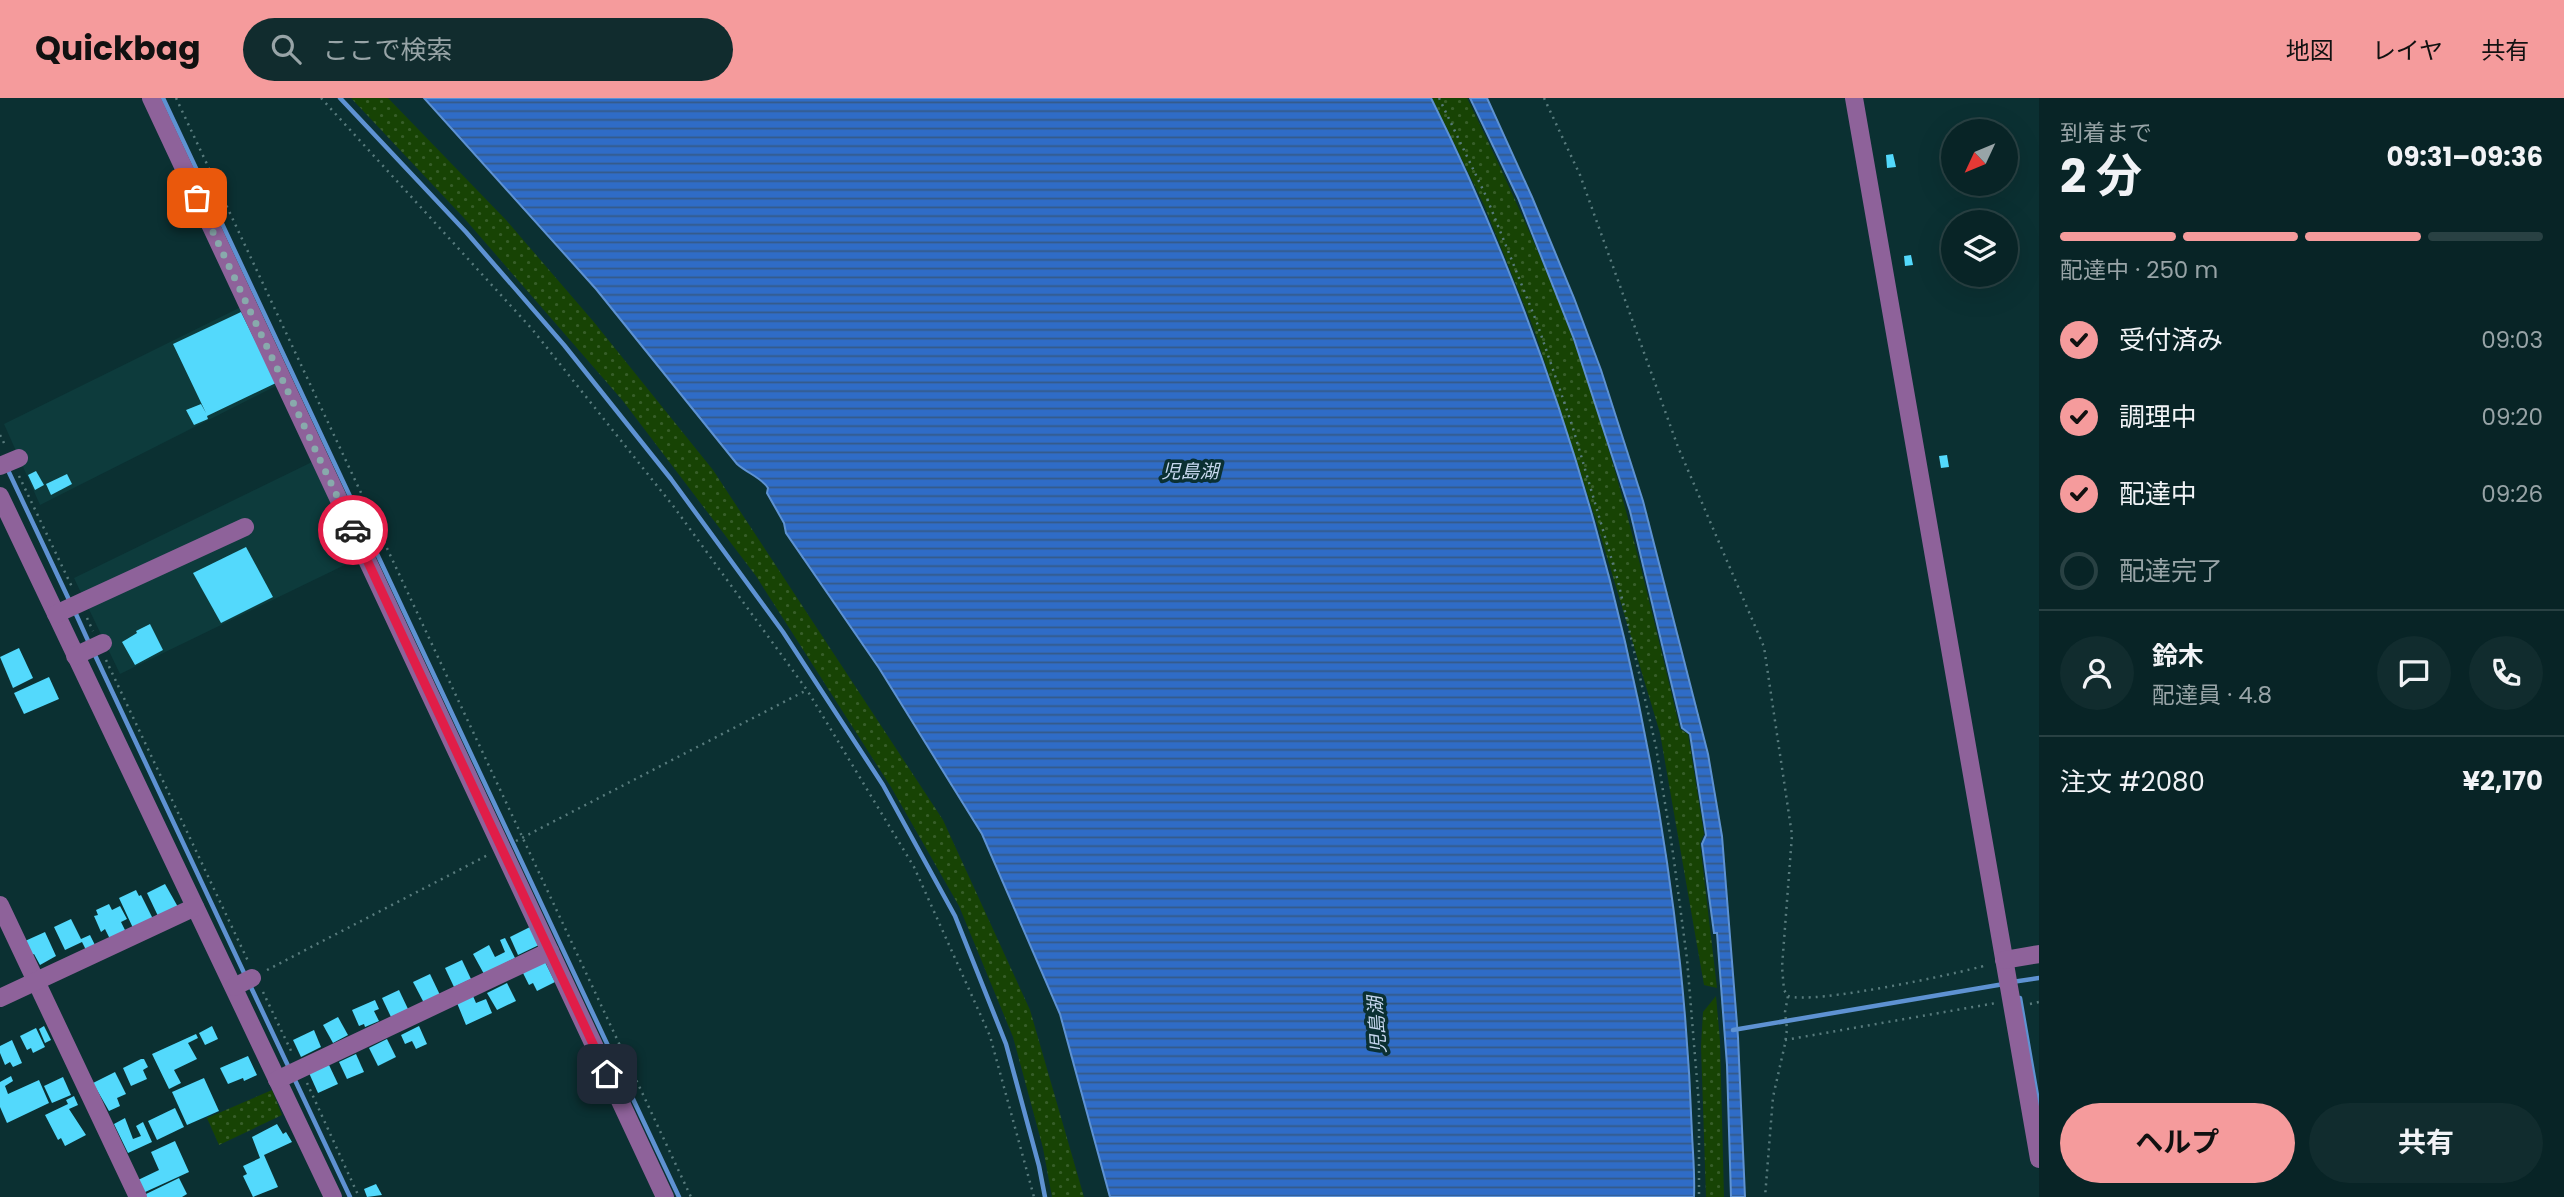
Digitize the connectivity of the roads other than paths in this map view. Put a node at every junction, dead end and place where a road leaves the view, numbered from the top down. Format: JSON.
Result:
{"nodes":[{"id":1,"x":151,"y":98,"type":"edge"},
{"id":2,"x":1854,"y":98,"type":"edge"},
{"id":3,"x":0,"y":496,"type":"edge"},
{"id":4,"x":245,"y":527,"type":"dead end"},
{"id":5,"x":70,"y":608,"type":"junction"},
{"id":6,"x":0,"y":905,"type":"edge"},
{"id":7,"x":195,"y":907,"type":"junction"},
{"id":8,"x":550,"y":951,"type":"junction"},
{"id":9,"x":2039,"y":954,"type":"edge"},
{"id":10,"x":2011,"y":979,"type":"junction"},
{"id":11,"x":36,"y":981,"type":"junction"},
{"id":12,"x":0,"y":998,"type":"edge"},
{"id":13,"x":290,"y":1074,"type":"junction"},
{"id":14,"x":2039,"y":1160,"type":"edge"},
{"id":15,"x":138,"y":1197,"type":"edge"},
{"id":16,"x":333,"y":1197,"type":"edge"},
{"id":17,"x":665,"y":1197,"type":"edge"}],
"edges":[{"from":1,"to":8,"type":"street"},
{"from":2,"to":10,"type":"street"},
{"from":3,"to":5,"type":"street"},
{"from":4,"to":5,"type":"street"},
{"from":5,"to":7,"type":"street"},
{"from":6,"to":11,"type":"street"},
{"from":7,"to":11,"type":"street"},
{"from":7,"to":13,"type":"street"},
{"from":8,"to":13,"type":"street"},
{"from":8,"to":17,"type":"street"},
{"from":9,"to":10,"type":"street"},
{"from":10,"to":14,"type":"street"},
{"from":11,"to":12,"type":"street"},
{"from":11,"to":15,"type":"street"},
{"from":13,"to":16,"type":"street"}]}
